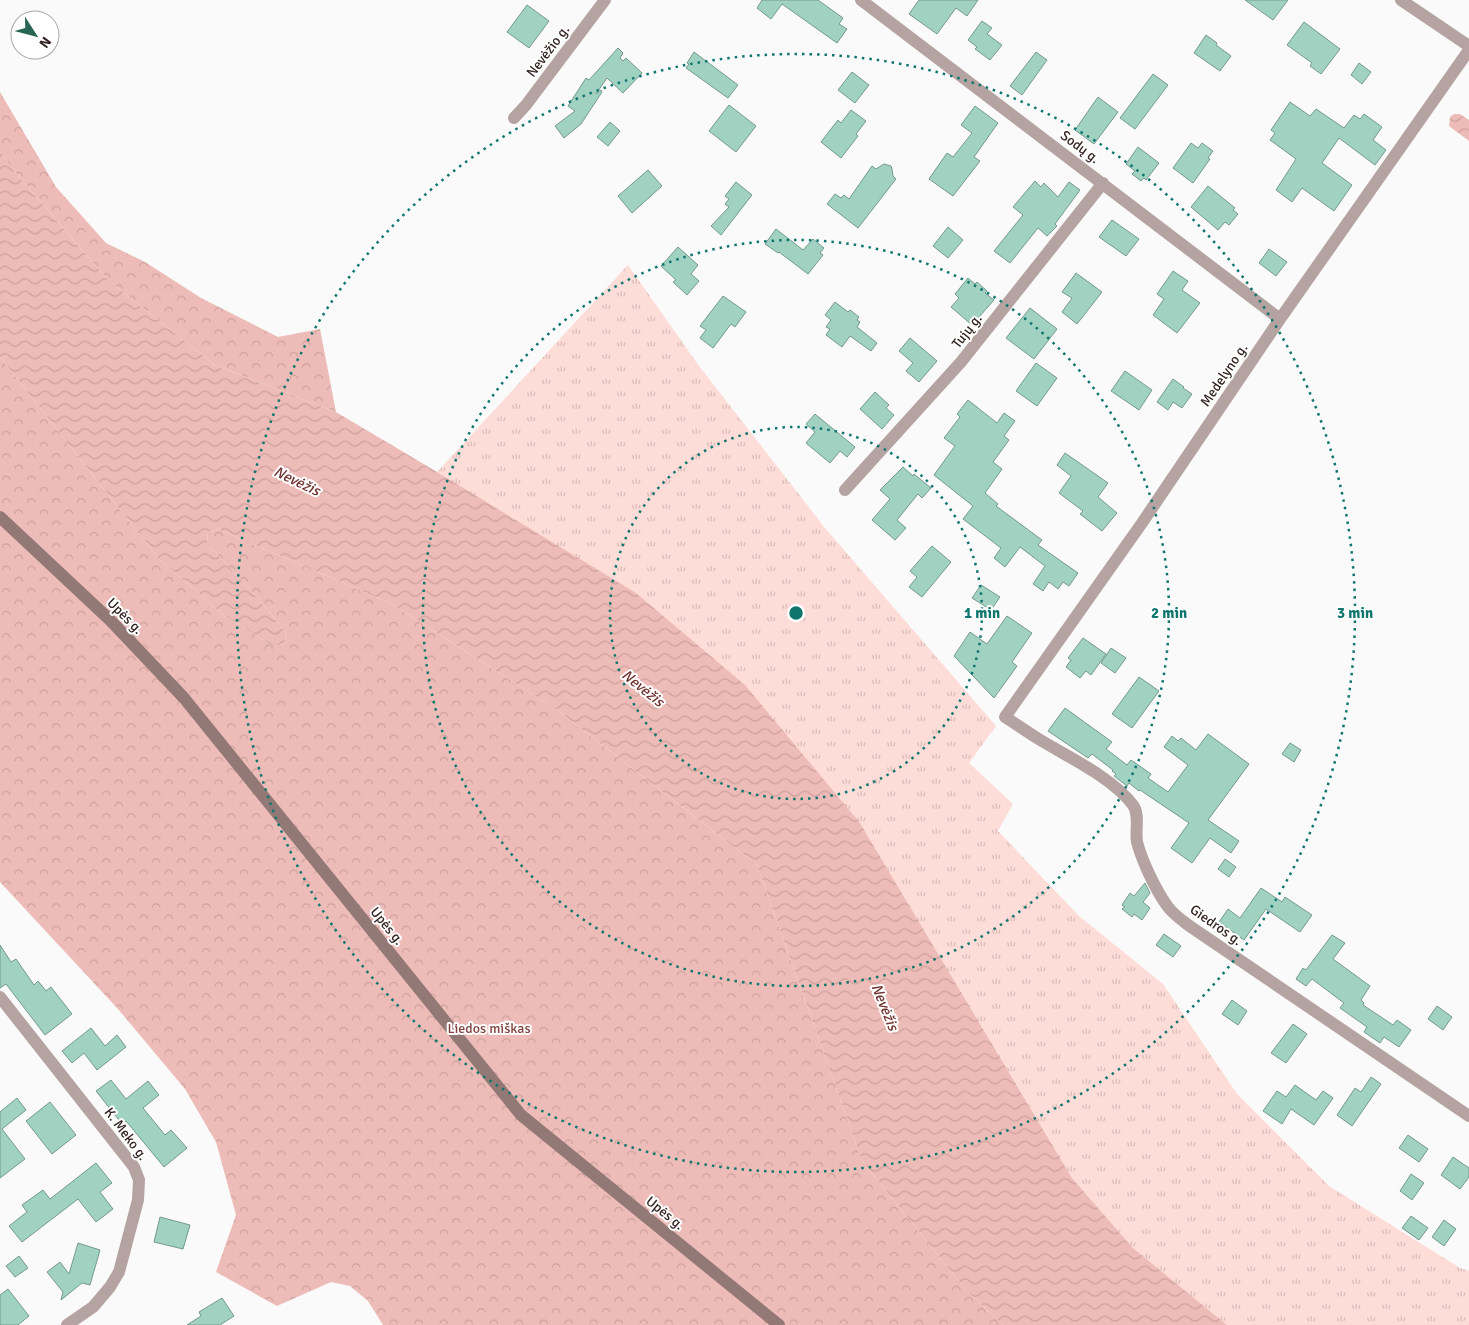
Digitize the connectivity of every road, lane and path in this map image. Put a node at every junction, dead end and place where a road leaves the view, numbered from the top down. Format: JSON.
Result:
{"nodes":[{"id":1,"x":605,"y":0,"type":"edge"},
{"id":2,"x":861,"y":0,"type":"edge"},
{"id":3,"x":1401,"y":0,"type":"edge"},
{"id":4,"x":1469,"y":46,"type":"edge"},
{"id":5,"x":1469,"y":50,"type":"edge"},
{"id":6,"x":514,"y":118,"type":"dead end"},
{"id":7,"x":1103,"y":183,"type":"junction"},
{"id":8,"x":1280,"y":319,"type":"junction"},
{"id":9,"x":845,"y":490,"type":"dead end"},
{"id":10,"x":0,"y":517,"type":"edge"},
{"id":11,"x":1005,"y":717,"type":"joint"},
{"id":12,"x":0,"y":997,"type":"edge"},
{"id":13,"x":1469,"y":1116,"type":"edge"},
{"id":14,"x":67,"y":1325,"type":"edge"},
{"id":15,"x":779,"y":1325,"type":"edge"}],
"edges":[{"from":1,"to":6,"type":"street","name":"Nevėžio g."},
{"from":2,"to":7,"type":"street","name":"Sodų g."},
{"from":3,"to":4,"type":"street"},
{"from":5,"to":8,"type":"street","name":"Medelyno g."},
{"from":7,"to":8,"type":"street","name":"Sodų g."},
{"from":7,"to":9,"type":"street","name":"Tujų g."},
{"from":8,"to":11,"type":"street","name":"Medelyno g."},
{"from":10,"to":15,"type":"main road","name":"Upės g."},
{"from":11,"to":13,"type":"street","name":"Giedros g."},
{"from":12,"to":14,"type":"street","name":"K. Meko g."}]}
